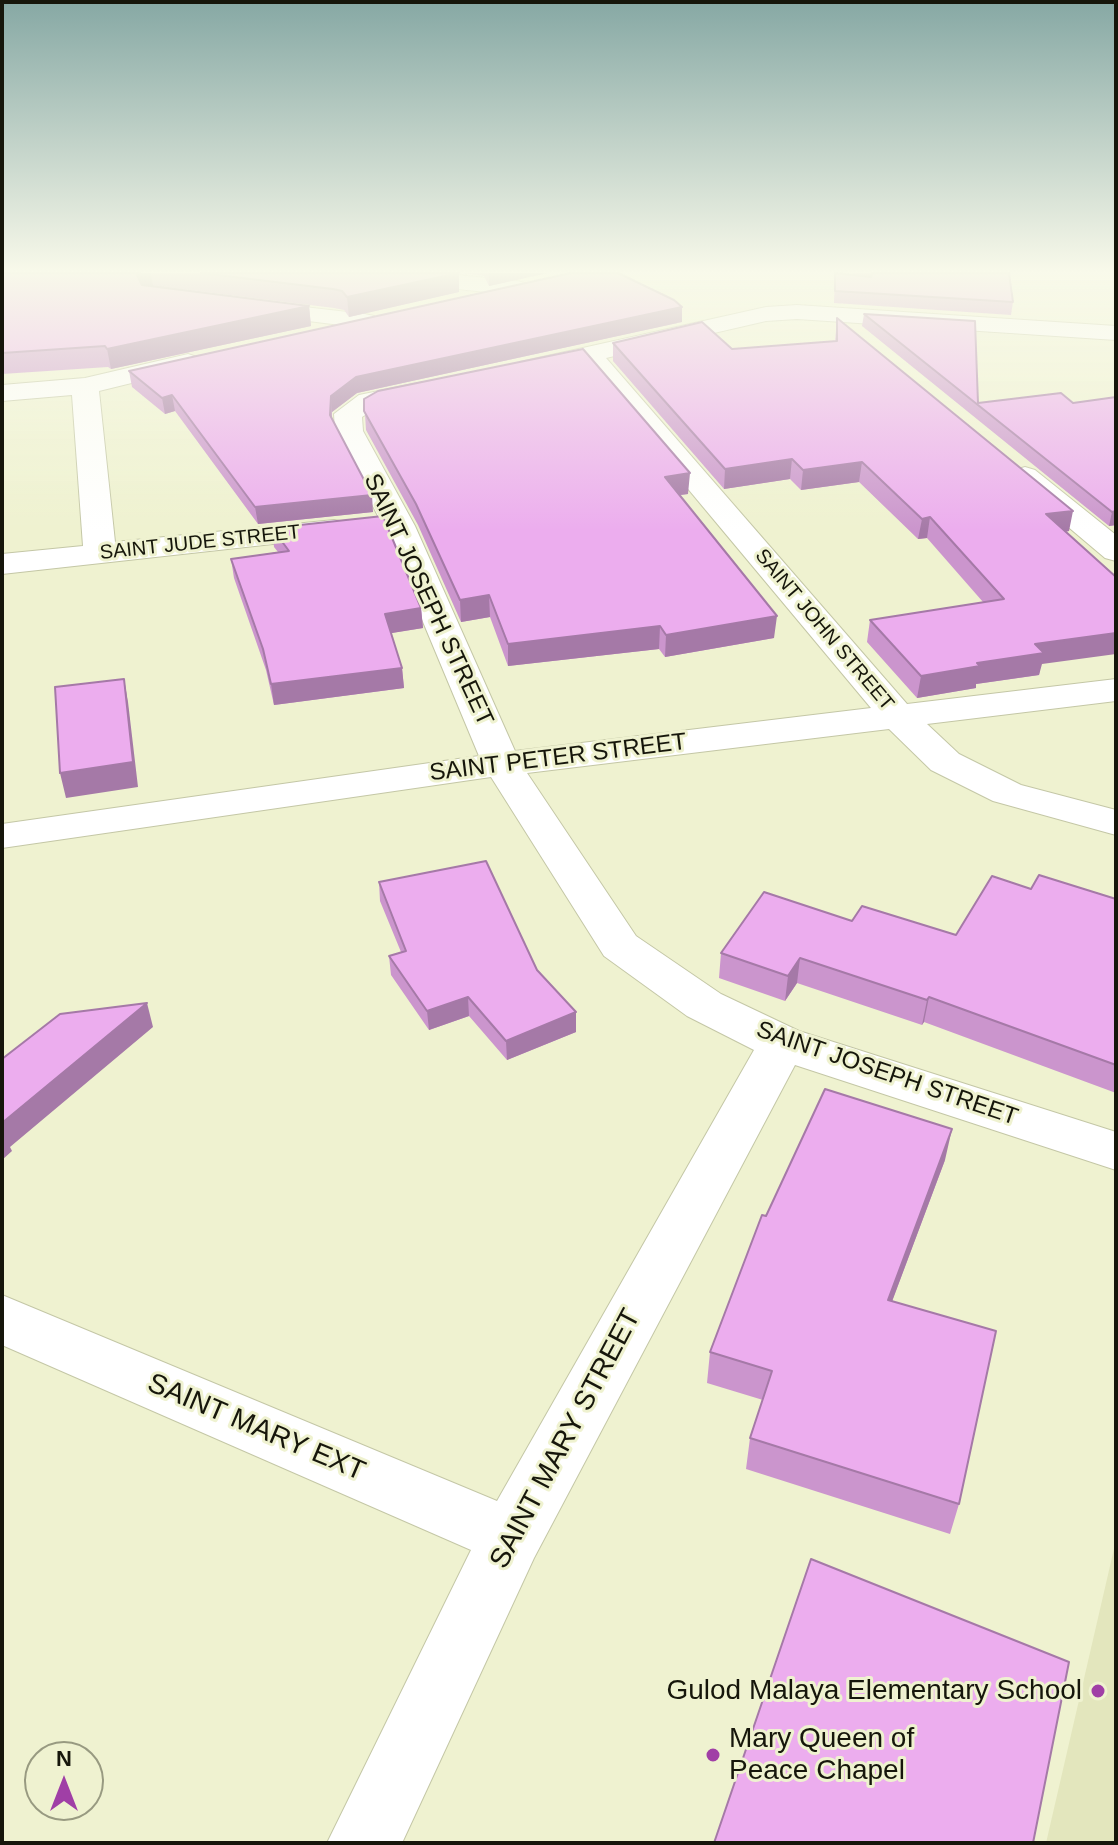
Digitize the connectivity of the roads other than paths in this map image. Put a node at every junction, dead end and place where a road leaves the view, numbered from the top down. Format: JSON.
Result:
{"nodes":[{"id":1,"x":200,"y":359,"type":"edge"},
{"id":2,"x":570,"y":359,"type":"edge"},
{"id":3,"x":593,"y":359,"type":"edge"},
{"id":4,"x":502,"y":373,"type":"edge"},
{"id":5,"x":458,"y":382,"type":"edge"},
{"id":6,"x":85,"y":386,"type":"junction"},
{"id":7,"x":2,"y":393,"type":"edge"},
{"id":8,"x":1008,"y":462,"type":"edge"},
{"id":9,"x":397,"y":522,"type":"junction"},
{"id":10,"x":1116,"y":551,"type":"edge"},
{"id":11,"x":100,"y":553,"type":"junction"},
{"id":12,"x":2,"y":564,"type":"edge"},
{"id":13,"x":1116,"y":690,"type":"edge"},
{"id":14,"x":897,"y":716,"type":"junction"},
{"id":15,"x":502,"y":764,"type":"junction"},
{"id":16,"x":1116,"y":823,"type":"edge"},
{"id":17,"x":2,"y":836,"type":"edge"},
{"id":18,"x":782,"y":1043,"type":"junction"},
{"id":19,"x":1116,"y":1151,"type":"edge"},
{"id":20,"x":2,"y":1319,"type":"edge"},
{"id":21,"x":511,"y":1537,"type":"junction"},
{"id":22,"x":364,"y":1843,"type":"edge"}],
"edges":[{"from":1,"to":6,"type":"street"},
{"from":2,"to":4,"type":"street"},
{"from":3,"to":14,"type":"street","name":"SAINT JOHN STREET"},
{"from":5,"to":9,"type":"street","name":"SAINT JOSEPH STREET"},
{"from":6,"to":7,"type":"street"},
{"from":6,"to":11,"type":"street"},
{"from":8,"to":10,"type":"street"},
{"from":9,"to":11,"type":"street","name":"SAINT JUDE STREET"},
{"from":9,"to":15,"type":"street","name":"SAINT JOSEPH STREET"},
{"from":11,"to":12,"type":"street","name":"SAINT JUDE STREET"},
{"from":13,"to":14,"type":"street","name":"SAINT PETER STREET"},
{"from":14,"to":15,"type":"street","name":"SAINT PETER STREET"},
{"from":14,"to":16,"type":"street","name":"SAINT JOHN STREET"},
{"from":15,"to":17,"type":"street","name":"SAINT PETER STREET"},
{"from":15,"to":18,"type":"street","name":"SAINT JOSEPH STREET"},
{"from":18,"to":19,"type":"street","name":"SAINT JOSEPH STREET"},
{"from":18,"to":21,"type":"street","name":"SAINT MARY STREET"},
{"from":20,"to":21,"type":"street","name":"SAINT MARY EXT"},
{"from":21,"to":22,"type":"street","name":"SAINT MARY STREET"}]}
